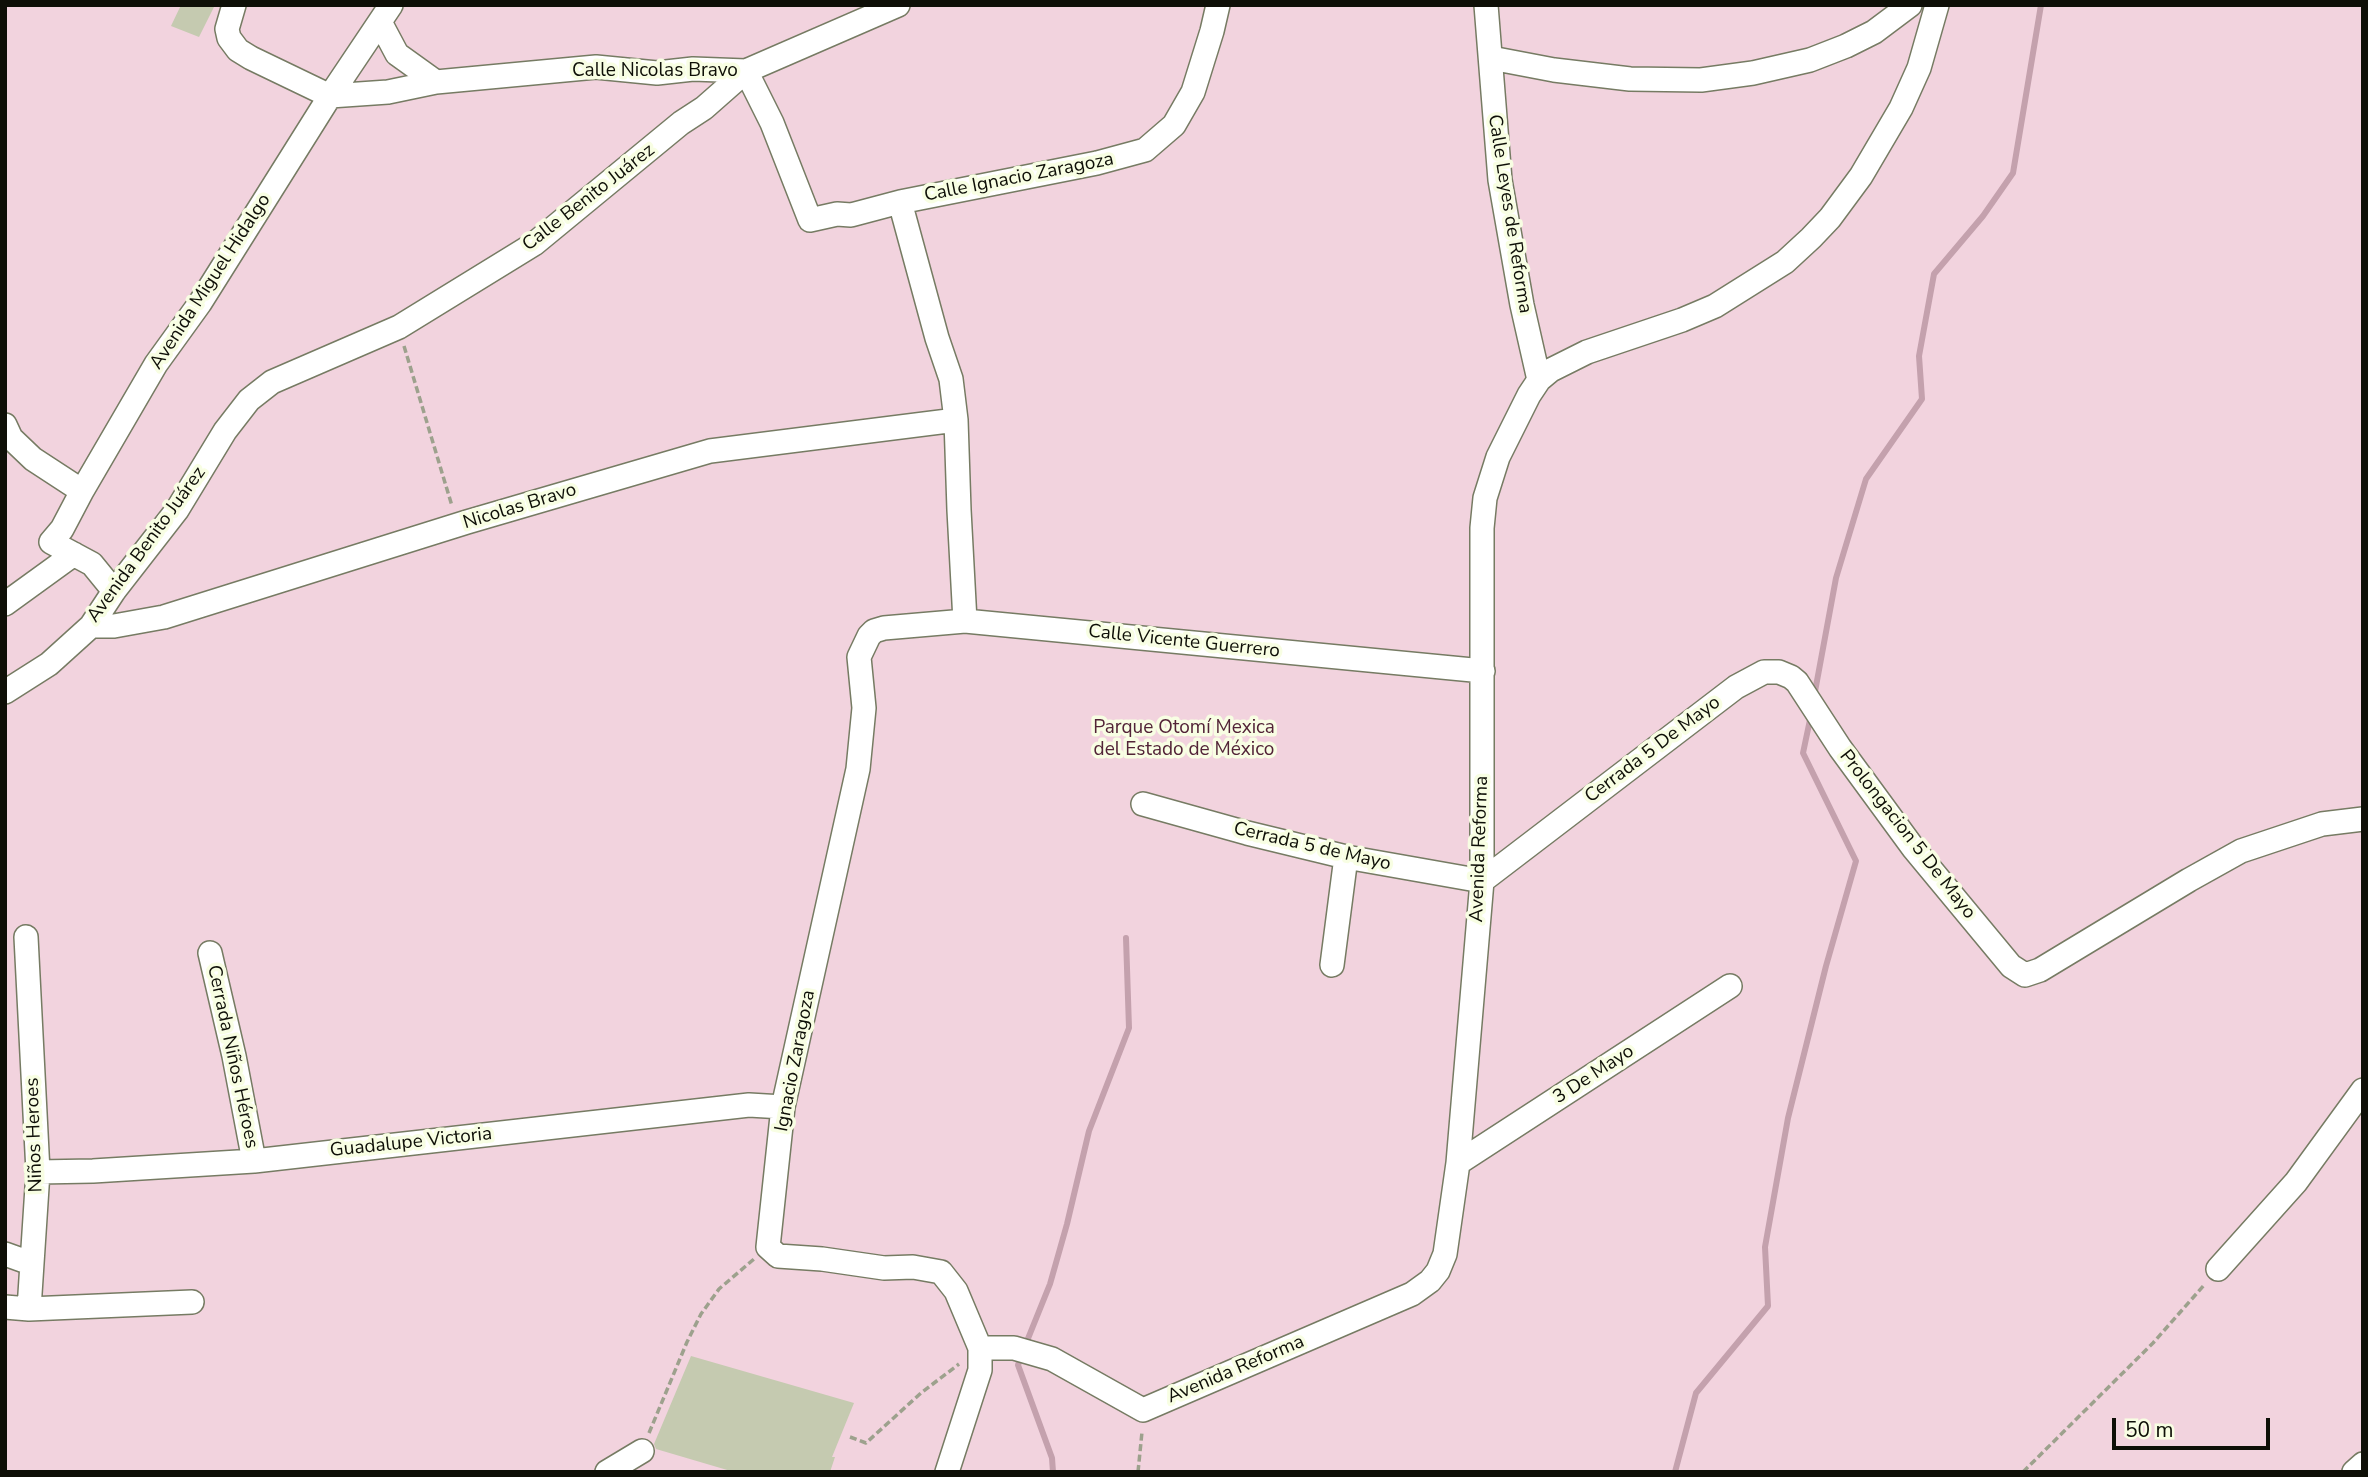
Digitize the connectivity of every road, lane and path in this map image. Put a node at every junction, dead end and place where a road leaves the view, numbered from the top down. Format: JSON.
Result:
{"nodes":[{"id":1,"x":234,"y":5,"type":"edge"},
{"id":2,"x":898,"y":5,"type":"edge"},
{"id":3,"x":1218,"y":5,"type":"edge"},
{"id":4,"x":1486,"y":5,"type":"edge"},
{"id":5,"x":1910,"y":5,"type":"edge"},
{"id":6,"x":1937,"y":5,"type":"edge"},
{"id":7,"x":386,"y":14,"type":"edge"},
{"id":8,"x":1491,"y":58,"type":"junction"},
{"id":9,"x":746,"y":71,"type":"junction"},
{"id":10,"x":436,"y":82,"type":"junction"},
{"id":11,"x":330,"y":96,"type":"junction"},
{"id":12,"x":900,"y":202,"type":"junction"},
{"id":13,"x":399,"y":327,"type":"junction"},
{"id":14,"x":1539,"y":380,"type":"junction"},
{"id":15,"x":272,"y":382,"type":"joint"},
{"id":16,"x":956,"y":421,"type":"junction"},
{"id":17,"x":5,"y":425,"type":"edge"},
{"id":18,"x":82,"y":491,"type":"junction"},
{"id":19,"x":457,"y":525,"type":"junction"},
{"id":20,"x":74,"y":554,"type":"junction"},
{"id":21,"x":114,"y":591,"type":"junction"},
{"id":22,"x":5,"y":604,"type":"edge"},
{"id":23,"x":965,"y":621,"type":"junction"},
{"id":24,"x":91,"y":626,"type":"junction"},
{"id":25,"x":884,"y":628,"type":"joint"},
{"id":26,"x":1483,"y":671,"type":"junction"},
{"id":27,"x":5,"y":692,"type":"edge"},
{"id":28,"x":1820,"y":718,"type":"joint"},
{"id":29,"x":1143,"y":804,"type":"dead end"},
{"id":30,"x":2363,"y":819,"type":"edge"},
{"id":31,"x":1346,"y":857,"type":"junction"},
{"id":32,"x":1482,"y":881,"type":"junction"},
{"id":33,"x":26,"y":937,"type":"dead end"},
{"id":34,"x":210,"y":953,"type":"dead end"},
{"id":35,"x":1332,"y":965,"type":"dead end"},
{"id":36,"x":1730,"y":986,"type":"dead end"},
{"id":37,"x":2363,"y":1090,"type":"edge"},
{"id":38,"x":783,"y":1107,"type":"junction"},
{"id":39,"x":254,"y":1161,"type":"junction"},
{"id":40,"x":1458,"y":1163,"type":"junction"},
{"id":41,"x":38,"y":1172,"type":"junction"},
{"id":42,"x":768,"y":1247,"type":"junction"},
{"id":43,"x":5,"y":1254,"type":"edge"},
{"id":44,"x":30,"y":1262,"type":"junction"},
{"id":45,"x":2218,"y":1269,"type":"joint"},
{"id":46,"x":192,"y":1302,"type":"dead end"},
{"id":47,"x":5,"y":1307,"type":"edge"},
{"id":48,"x":29,"y":1309,"type":"junction"},
{"id":49,"x":980,"y":1348,"type":"junction"},
{"id":50,"x":1143,"y":1410,"type":"junction"},
{"id":51,"x":850,"y":1437,"type":"dead end"},
{"id":52,"x":642,"y":1451,"type":"joint"},
{"id":53,"x":2363,"y":1464,"type":"edge"},
{"id":54,"x":607,"y":1472,"type":"edge"},
{"id":55,"x":947,"y":1472,"type":"edge"},
{"id":56,"x":1139,"y":1472,"type":"edge"},
{"id":57,"x":2023,"y":1472,"type":"edge"},
{"id":58,"x":2354,"y":1472,"type":"edge"}],
"edges":[{"from":1,"to":11,"type":"street"},
{"from":2,"to":9,"type":"street","name":"Calle Benito Juárez"},
{"from":3,"to":12,"type":"street","name":"Calle Ignacio Zaragoza"},
{"from":4,"to":8,"type":"street","name":"Calle Leyes de Reforma"},
{"from":5,"to":8,"type":"street"},
{"from":6,"to":14,"type":"street","name":"Avenida Reforma"},
{"from":7,"to":10,"type":"street"},
{"from":7,"to":11,"type":"street","name":"Avenida Miguel Hidalgo"},
{"from":8,"to":14,"type":"street","name":"Calle Leyes de Reforma"},
{"from":9,"to":10,"type":"street","name":"Calle Nicolas Bravo"},
{"from":9,"to":12,"type":"street","name":"Calle Nicolas Bravo"},
{"from":9,"to":13,"type":"street","name":"Calle Benito Juárez"},
{"from":10,"to":11,"type":"street","name":"Calle Nicolas Bravo"},
{"from":11,"to":18,"type":"street","name":"Avenida Miguel Hidalgo"},
{"from":12,"to":16,"type":"street","name":"Calle Ignacio Zaragoza"},
{"from":13,"to":15,"type":"street","name":"Calle Benito Juárez"},
{"from":13,"to":19,"type":"path"},
{"from":14,"to":26,"type":"street","name":"Avenida Reforma"},
{"from":15,"to":21,"type":"street","name":"Avenida Benito Juárez"},
{"from":16,"to":19,"type":"street","name":"Nicolas Bravo"},
{"from":16,"to":23,"type":"street","name":"Calle Ignacio Zaragoza"},
{"from":17,"to":18,"type":"street"},
{"from":18,"to":20,"type":"street","name":"Avenida Miguel Hidalgo"},
{"from":19,"to":24,"type":"street","name":"Nicolas Bravo"},
{"from":20,"to":21,"type":"street","name":"Avenida Miguel Hidalgo"},
{"from":20,"to":22,"type":"street"},
{"from":21,"to":24,"type":"street","name":"Avenida Benito Juárez"},
{"from":23,"to":25,"type":"street","name":"Calle Vicente Guerrero"},
{"from":23,"to":26,"type":"street","name":"Calle Vicente Guerrero"},
{"from":24,"to":27,"type":"street","name":"Avenida Benito Juárez"},
{"from":25,"to":38,"type":"street","name":"Ignacio Zaragoza"},
{"from":26,"to":32,"type":"street","name":"Avenida Reforma"},
{"from":28,"to":30,"type":"street","name":"Prolongacion 5 De Mayo"},
{"from":28,"to":32,"type":"street","name":"Cerrada 5 De Mayo"},
{"from":29,"to":31,"type":"street","name":"Cerrada 5 de Mayo"},
{"from":31,"to":32,"type":"street","name":"Cerrada 5 de Mayo"},
{"from":31,"to":35,"type":"street"},
{"from":32,"to":40,"type":"street","name":"Avenida Reforma"},
{"from":33,"to":41,"type":"street","name":"Niños Heroes"},
{"from":34,"to":39,"type":"street","name":"Cerrada Niños Héroes"},
{"from":36,"to":40,"type":"street","name":"3 De Mayo"},
{"from":37,"to":45,"type":"street"},
{"from":38,"to":39,"type":"street","name":"Guadalupe Victoria"},
{"from":38,"to":42,"type":"street","name":"Ignacio Zaragoza"},
{"from":39,"to":41,"type":"street","name":"Guadalupe Victoria"},
{"from":40,"to":50,"type":"street","name":"Avenida Reforma"},
{"from":41,"to":44,"type":"street","name":"Niños Heroes"},
{"from":42,"to":49,"type":"street"},
{"from":42,"to":52,"type":"path"},
{"from":43,"to":44,"type":"street"},
{"from":44,"to":48,"type":"street","name":"Niños Heroes"},
{"from":45,"to":57,"type":"path"},
{"from":46,"to":48,"type":"street"},
{"from":47,"to":48,"type":"street"},
{"from":49,"to":50,"type":"street","name":"Avenida Reforma"},
{"from":49,"to":51,"type":"path"},
{"from":49,"to":55,"type":"street"},
{"from":50,"to":56,"type":"path"},
{"from":52,"to":54,"type":"street"},
{"from":53,"to":58,"type":"street"}]}
